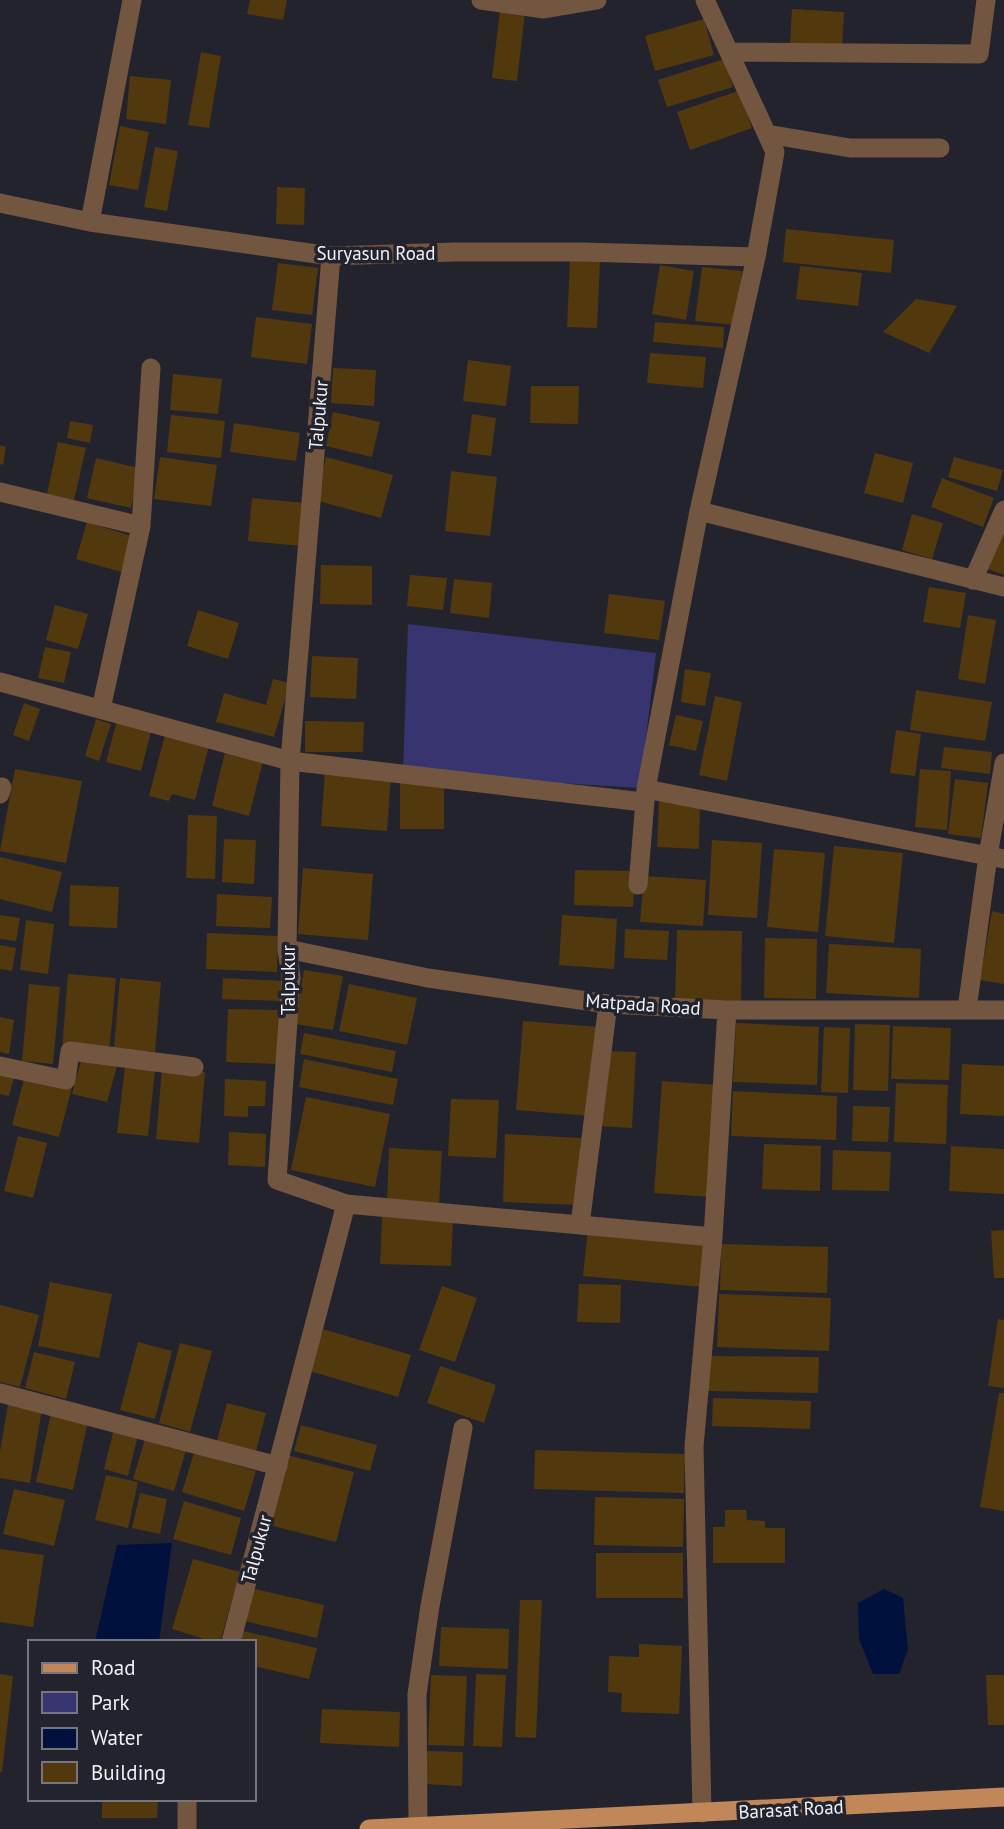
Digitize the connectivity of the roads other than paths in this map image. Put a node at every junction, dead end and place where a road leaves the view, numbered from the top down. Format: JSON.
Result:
{"nodes":[{"id":1,"x":132,"y":0,"type":"edge"},
{"id":2,"x":481,"y":0,"type":"edge"},
{"id":3,"x":597,"y":0,"type":"edge"},
{"id":4,"x":705,"y":0,"type":"edge"},
{"id":5,"x":986,"y":0,"type":"edge"},
{"id":6,"x":729,"y":52,"type":"junction"},
{"id":7,"x":767,"y":134,"type":"junction"},
{"id":8,"x":940,"y":148,"type":"dead end"},
{"id":9,"x":0,"y":203,"type":"edge"},
{"id":10,"x":90,"y":222,"type":"junction"},
{"id":11,"x":331,"y":256,"type":"junction"},
{"id":12,"x":756,"y":257,"type":"junction"},
{"id":13,"x":151,"y":368,"type":"dead end"},
{"id":14,"x":0,"y":492,"type":"edge"},
{"id":15,"x":1004,"y":510,"type":"edge"},
{"id":16,"x":699,"y":511,"type":"junction"},
{"id":17,"x":141,"y":526,"type":"junction"},
{"id":18,"x":973,"y":580,"type":"junction"},
{"id":19,"x":1004,"y":587,"type":"edge"},
{"id":20,"x":0,"y":682,"type":"edge"},
{"id":21,"x":101,"y":709,"type":"junction"},
{"id":22,"x":290,"y":761,"type":"junction"},
{"id":23,"x":1004,"y":763,"type":"edge"},
{"id":24,"x":645,"y":796,"type":"junction"},
{"id":25,"x":996,"y":857,"type":"edge"},
{"id":26,"x":638,"y":885,"type":"dead end"},
{"id":27,"x":287,"y":949,"type":"junction"},
{"id":28,"x":608,"y":1004,"type":"junction"},
{"id":29,"x":967,"y":1009,"type":"junction"},
{"id":30,"x":727,"y":1010,"type":"junction"},
{"id":31,"x":1004,"y":1010,"type":"edge"},
{"id":32,"x":0,"y":1066,"type":"edge"},
{"id":33,"x":194,"y":1067,"type":"dead end"},
{"id":34,"x":346,"y":1204,"type":"junction"},
{"id":35,"x":580,"y":1225,"type":"junction"},
{"id":36,"x":713,"y":1237,"type":"junction"},
{"id":37,"x":0,"y":1394,"type":"edge"},
{"id":38,"x":463,"y":1428,"type":"dead end"},
{"id":39,"x":278,"y":1466,"type":"junction"},
{"id":40,"x":231,"y":1640,"type":"edge"},
{"id":41,"x":1004,"y":1797,"type":"edge"},
{"id":42,"x":187,"y":1801,"type":"edge"},
{"id":43,"x":702,"y":1813,"type":"junction"},
{"id":44,"x":553,"y":1824,"type":"edge"},
{"id":45,"x":418,"y":1825,"type":"junction"},
{"id":46,"x":187,"y":1829,"type":"edge"},
{"id":47,"x":369,"y":1829,"type":"edge"}],
"edges":[{"from":1,"to":10,"type":"street"},
{"from":2,"to":3,"type":"street"},
{"from":4,"to":6,"type":"street"},
{"from":5,"to":6,"type":"street"},
{"from":6,"to":7,"type":"street"},
{"from":7,"to":8,"type":"street"},
{"from":7,"to":12,"type":"street"},
{"from":9,"to":10,"type":"street","name":"Suryasun Road"},
{"from":10,"to":11,"type":"street","name":"Suryasun Road"},
{"from":11,"to":12,"type":"street","name":"Suryasun Road"},
{"from":11,"to":22,"type":"street","name":"Talpukur"},
{"from":12,"to":16,"type":"street"},
{"from":13,"to":17,"type":"street"},
{"from":14,"to":17,"type":"street"},
{"from":15,"to":18,"type":"street"},
{"from":16,"to":18,"type":"street"},
{"from":16,"to":24,"type":"street"},
{"from":17,"to":21,"type":"street"},
{"from":18,"to":19,"type":"street"},
{"from":20,"to":21,"type":"street"},
{"from":21,"to":22,"type":"street"},
{"from":22,"to":24,"type":"street"},
{"from":22,"to":27,"type":"street","name":"Talpukur"},
{"from":23,"to":25,"type":"street"},
{"from":24,"to":25,"type":"street"},
{"from":24,"to":26,"type":"street"},
{"from":25,"to":29,"type":"street"},
{"from":27,"to":28,"type":"street","name":"Matpada Road"},
{"from":27,"to":34,"type":"street","name":"Talpukur"},
{"from":28,"to":30,"type":"street","name":"Matpada Road"},
{"from":28,"to":35,"type":"street"},
{"from":29,"to":30,"type":"street","name":"Matpada Road"},
{"from":29,"to":31,"type":"street","name":"Matpada Road"},
{"from":30,"to":36,"type":"street"},
{"from":32,"to":33,"type":"street"},
{"from":34,"to":35,"type":"street"},
{"from":34,"to":39,"type":"street","name":"Talpukur"},
{"from":35,"to":36,"type":"street"},
{"from":36,"to":43,"type":"street"},
{"from":37,"to":39,"type":"street"},
{"from":38,"to":45,"type":"street"},
{"from":39,"to":40,"type":"street","name":"Talpukur"},
{"from":41,"to":43,"type":"main road","name":"Barasat Road"},
{"from":42,"to":46,"type":"street"},
{"from":43,"to":44,"type":"main road","name":"Barasat Road"},
{"from":44,"to":45,"type":"main road","name":"Barasat Road"},
{"from":45,"to":47,"type":"main road","name":"Barasat Road"}]}
